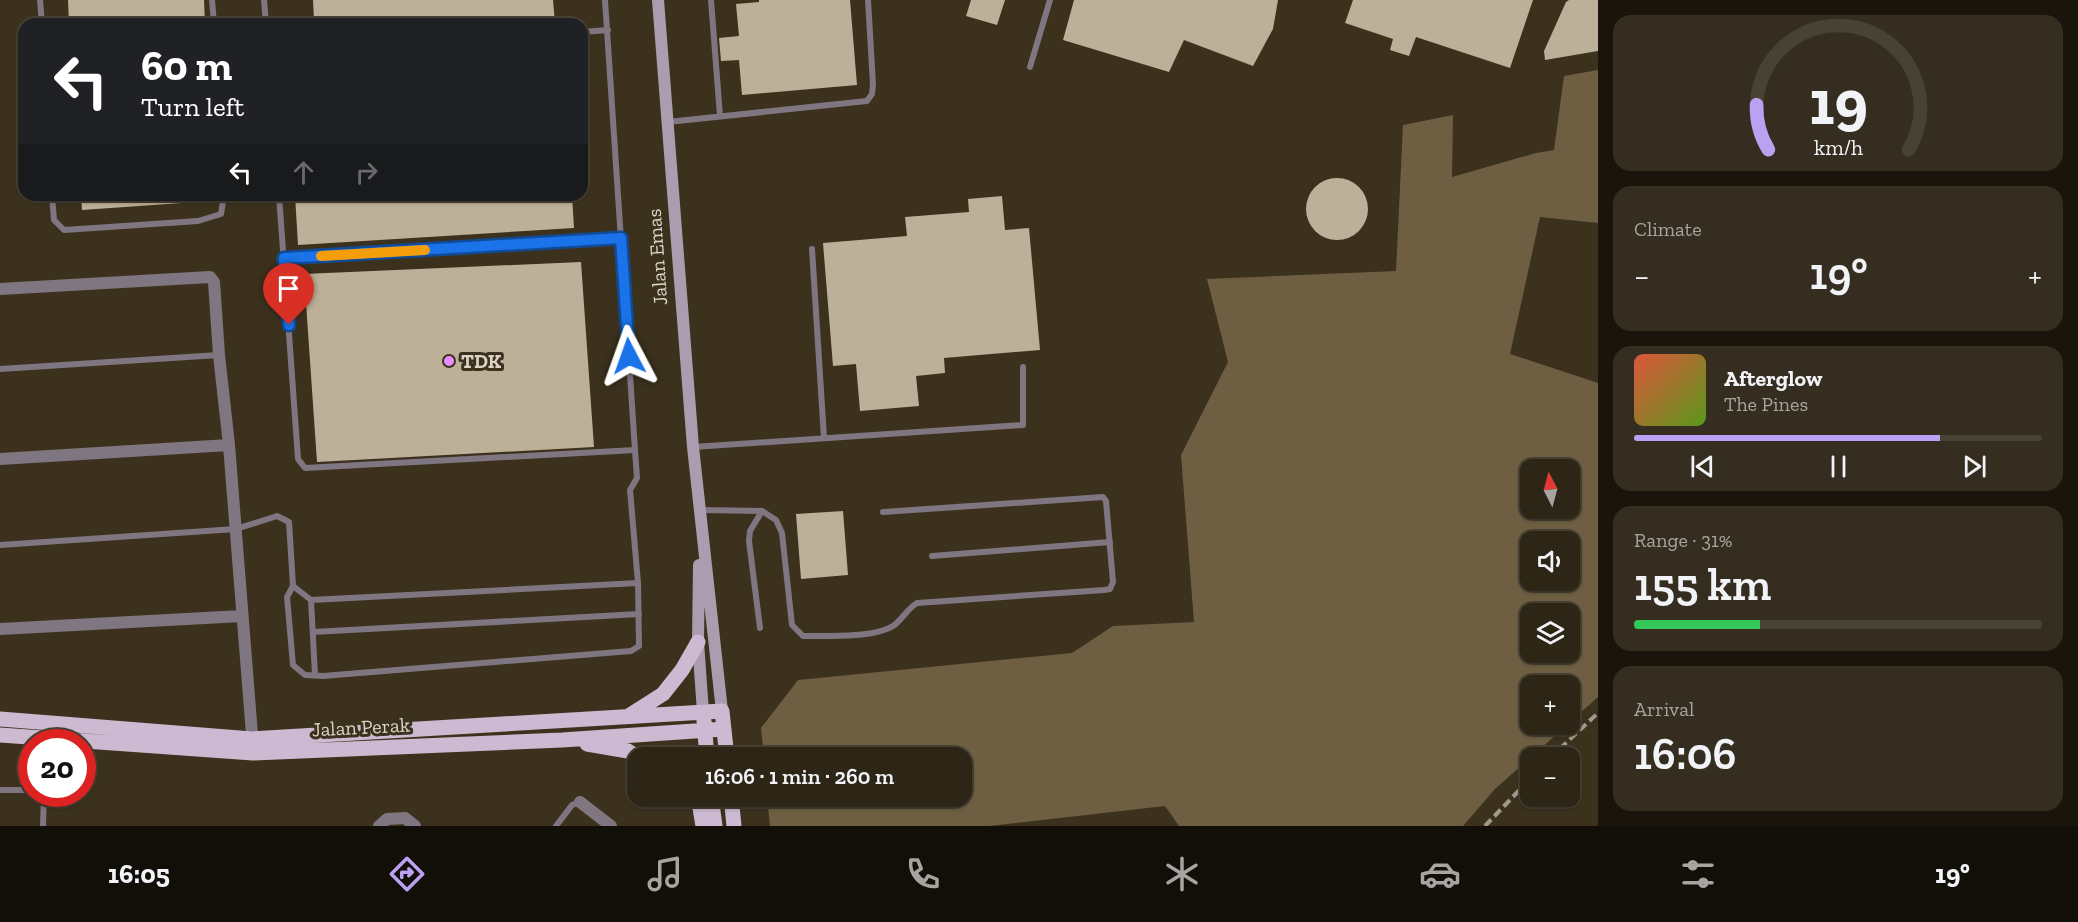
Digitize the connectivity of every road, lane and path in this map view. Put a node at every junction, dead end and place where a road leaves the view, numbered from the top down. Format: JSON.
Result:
{"nodes":[{"id":1,"x":40,"y":0,"type":"edge"},
{"id":2,"x":212,"y":0,"type":"edge"},
{"id":3,"x":264,"y":0,"type":"edge"},
{"id":4,"x":605,"y":0,"type":"edge"},
{"id":5,"x":658,"y":0,"type":"edge"},
{"id":6,"x":711,"y":0,"type":"edge"},
{"id":7,"x":868,"y":0,"type":"edge"},
{"id":8,"x":1050,"y":0,"type":"edge"},
{"id":9,"x":42,"y":18,"type":"edge"},
{"id":10,"x":214,"y":18,"type":"edge"},
{"id":11,"x":266,"y":18,"type":"edge"},
{"id":12,"x":608,"y":30,"type":"junction"},
{"id":13,"x":588,"y":32,"type":"edge"},
{"id":14,"x":1030,"y":67,"type":"dead end"},
{"id":15,"x":720,"y":116,"type":"junction"},
{"id":16,"x":668,"y":122,"type":"junction"},
{"id":17,"x":52,"y":201,"type":"edge"},
{"id":18,"x":223,"y":201,"type":"edge"},
{"id":19,"x":279,"y":201,"type":"edge"},
{"id":20,"x":621,"y":238,"type":"junction"},
{"id":21,"x":812,"y":249,"type":"dead end"},
{"id":22,"x":284,"y":258,"type":"junction"},
{"id":23,"x":0,"y":289,"type":"edge"},
{"id":24,"x":219,"y":355,"type":"junction"},
{"id":25,"x":1023,"y":367,"type":"dead end"},
{"id":26,"x":0,"y":369,"type":"edge"},
{"id":27,"x":824,"y":438,"type":"junction"},
{"id":28,"x":229,"y":445,"type":"junction"},
{"id":29,"x":693,"y":447,"type":"junction"},
{"id":30,"x":635,"y":450,"type":"junction"},
{"id":31,"x":0,"y":459,"type":"edge"},
{"id":32,"x":699,"y":510,"type":"junction"},
{"id":33,"x":762,"y":511,"type":"junction"},
{"id":34,"x":882,"y":512,"type":"dead end"},
{"id":35,"x":236,"y":529,"type":"junction"},
{"id":36,"x":1110,"y":542,"type":"junction"},
{"id":37,"x":0,"y":544,"type":"edge"},
{"id":38,"x":932,"y":556,"type":"dead end"},
{"id":39,"x":638,"y":583,"type":"junction"},
{"id":40,"x":293,"y":586,"type":"junction"},
{"id":41,"x":311,"y":600,"type":"junction"},
{"id":42,"x":639,"y":614,"type":"junction"},
{"id":43,"x":242,"y":615,"type":"junction"},
{"id":44,"x":760,"y":628,"type":"dead end"},
{"id":45,"x":0,"y":629,"type":"edge"},
{"id":46,"x":313,"y":632,"type":"junction"},
{"id":47,"x":699,"y":642,"type":"junction"},
{"id":48,"x":315,"y":675,"type":"junction"},
{"id":49,"x":722,"y":711,"type":"junction"},
{"id":50,"x":703,"y":712,"type":"junction"},
{"id":51,"x":628,"y":717,"type":"junction"},
{"id":52,"x":0,"y":719,"type":"edge"},
{"id":53,"x":724,"y":729,"type":"junction"},
{"id":54,"x":704,"y":731,"type":"junction"},
{"id":55,"x":0,"y":735,"type":"edge"},
{"id":56,"x":562,"y":740,"type":"junction"},
{"id":57,"x":253,"y":746,"type":"junction"},
{"id":58,"x":706,"y":747,"type":"edge"},
{"id":59,"x":726,"y":747,"type":"edge"},
{"id":60,"x":627,"y":751,"type":"edge"},
{"id":61,"x":0,"y":790,"type":"edge"},
{"id":62,"x":18,"y":790,"type":"edge"},
{"id":63,"x":580,"y":802,"type":"joint"},
{"id":64,"x":44,"y":807,"type":"edge"},
{"id":65,"x":700,"y":807,"type":"edge"},
{"id":66,"x":712,"y":807,"type":"edge"},
{"id":67,"x":732,"y":807,"type":"edge"},
{"id":68,"x":43,"y":826,"type":"edge"},
{"id":69,"x":378,"y":826,"type":"edge"},
{"id":70,"x":415,"y":826,"type":"edge"},
{"id":71,"x":556,"y":826,"type":"edge"},
{"id":72,"x":611,"y":826,"type":"edge"},
{"id":73,"x":703,"y":826,"type":"edge"},
{"id":74,"x":715,"y":826,"type":"edge"},
{"id":75,"x":735,"y":826,"type":"edge"}],
"edges":[{"from":1,"to":9,"type":"lane"},
{"from":2,"to":10,"type":"lane"},
{"from":3,"to":11,"type":"lane"},
{"from":4,"to":12,"type":"lane"},
{"from":5,"to":16,"type":"main road","name":"Jalan Emas"},
{"from":6,"to":15,"type":"lane"},
{"from":7,"to":15,"type":"lane"},
{"from":8,"to":14,"type":"lane"},
{"from":12,"to":13,"type":"lane"},
{"from":12,"to":20,"type":"lane"},
{"from":15,"to":16,"type":"lane"},
{"from":16,"to":29,"type":"main road","name":"Jalan Emas"},
{"from":17,"to":18,"type":"lane"},
{"from":19,"to":22,"type":"lane"},
{"from":20,"to":22,"type":"lane"},
{"from":20,"to":30,"type":"lane"},
{"from":21,"to":27,"type":"lane"},
{"from":22,"to":30,"type":"lane"},
{"from":23,"to":24,"type":"street"},
{"from":24,"to":26,"type":"lane"},
{"from":24,"to":28,"type":"street"},
{"from":25,"to":27,"type":"lane"},
{"from":27,"to":29,"type":"lane"},
{"from":28,"to":31,"type":"street"},
{"from":28,"to":35,"type":"street"},
{"from":29,"to":32,"type":"main road","name":"Jalan Emas"},
{"from":30,"to":39,"type":"lane"},
{"from":32,"to":33,"type":"lane"},
{"from":32,"to":47,"type":"main road","name":"Jalan Emas"},
{"from":32,"to":49,"type":"main road","name":"Jalan Emas"},
{"from":33,"to":36,"type":"lane"},
{"from":33,"to":44,"type":"lane"},
{"from":34,"to":36,"type":"lane"},
{"from":35,"to":37,"type":"lane"},
{"from":35,"to":40,"type":"lane"},
{"from":35,"to":43,"type":"street"},
{"from":36,"to":38,"type":"lane"},
{"from":39,"to":41,"type":"lane"},
{"from":39,"to":42,"type":"lane"},
{"from":40,"to":41,"type":"lane"},
{"from":40,"to":48,"type":"lane"},
{"from":41,"to":46,"type":"lane"},
{"from":42,"to":46,"type":"lane"},
{"from":42,"to":48,"type":"lane"},
{"from":43,"to":45,"type":"street"},
{"from":43,"to":57,"type":"street"},
{"from":46,"to":48,"type":"lane"},
{"from":47,"to":50,"type":"main road","name":"Jalan Emas"},
{"from":47,"to":51,"type":"main road"},
{"from":49,"to":50,"type":"main road","name":"Jalan Perak"},
{"from":49,"to":53,"type":"main road","name":"Jalan Emas"},
{"from":50,"to":51,"type":"main road","name":"Jalan Perak"},
{"from":50,"to":54,"type":"main road","name":"Jalan Emas"},
{"from":51,"to":57,"type":"main road","name":"Jalan Perak"},
{"from":52,"to":57,"type":"main road","name":"Jalan Perak"},
{"from":53,"to":54,"type":"main road","name":"Jalan Perak"},
{"from":53,"to":59,"type":"main road","name":"Jalan Emas"},
{"from":54,"to":56,"type":"main road","name":"Jalan Perak"},
{"from":54,"to":58,"type":"main road","name":"Jalan Emas"},
{"from":55,"to":57,"type":"main road","name":"Jalan Perak"},
{"from":56,"to":57,"type":"main road","name":"Jalan Perak"},
{"from":56,"to":60,"type":"main road"},
{"from":61,"to":62,"type":"lane"},
{"from":63,"to":71,"type":"lane"},
{"from":63,"to":72,"type":"street"},
{"from":64,"to":68,"type":"lane"},
{"from":65,"to":73,"type":"main road"},
{"from":66,"to":74,"type":"main road"},
{"from":67,"to":75,"type":"main road"},
{"from":69,"to":70,"type":"street"}]}
